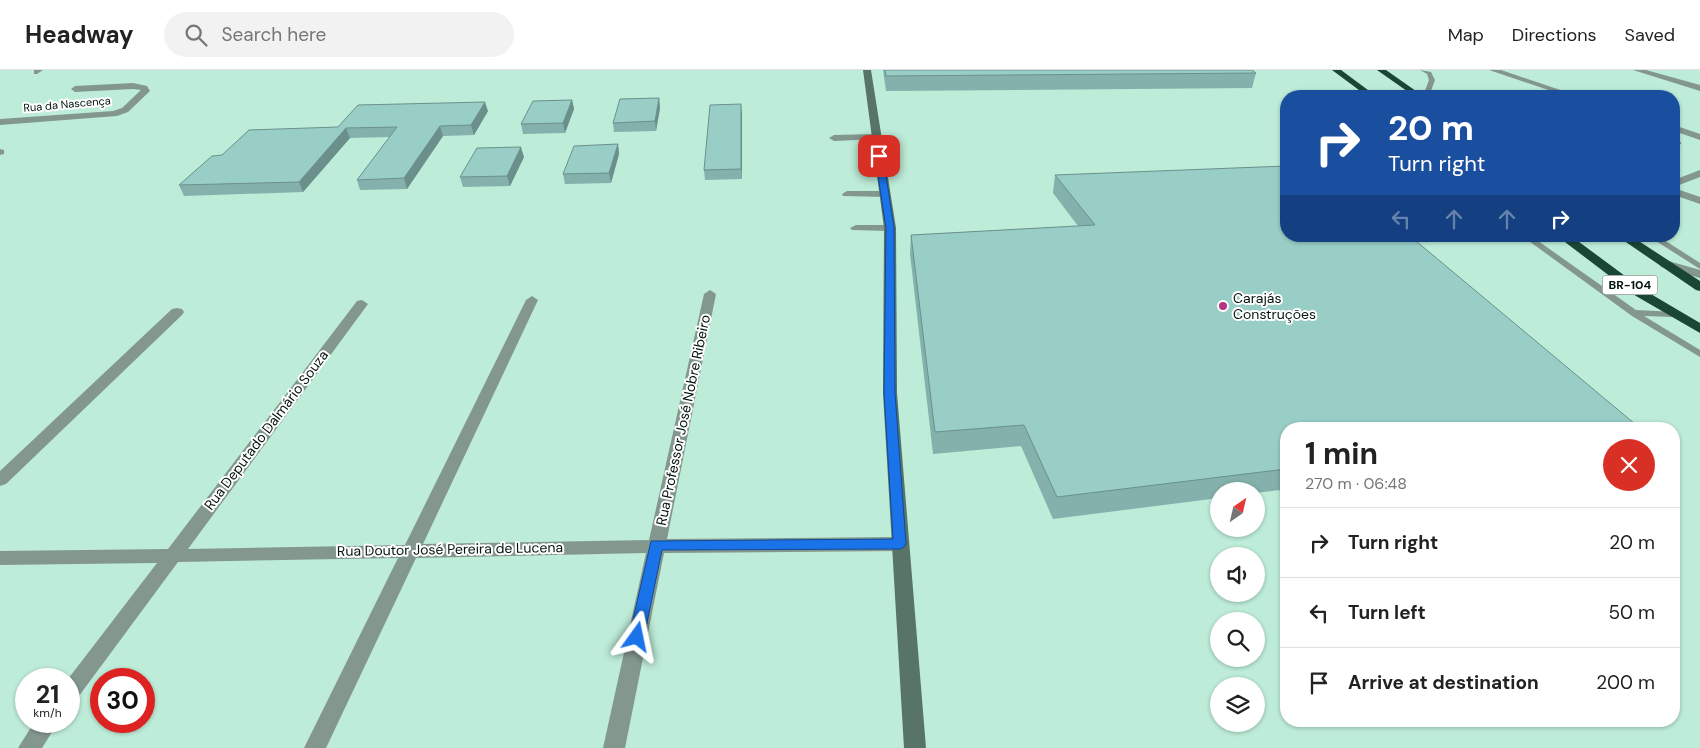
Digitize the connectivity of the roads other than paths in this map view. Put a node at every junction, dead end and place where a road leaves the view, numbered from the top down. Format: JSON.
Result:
{"nodes":[{"id":1,"x":867,"y":70,"type":"edge"},
{"id":2,"x":1336,"y":70,"type":"edge"},
{"id":3,"x":1381,"y":70,"type":"edge"},
{"id":4,"x":1423,"y":70,"type":"edge"},
{"id":5,"x":1493,"y":70,"type":"edge"},
{"id":6,"x":1637,"y":70,"type":"edge"},
{"id":7,"x":1700,"y":88,"type":"edge"},
{"id":8,"x":75,"y":89,"type":"dead end"},
{"id":9,"x":1364,"y":90,"type":"edge"},
{"id":10,"x":1410,"y":90,"type":"edge"},
{"id":11,"x":1428,"y":90,"type":"edge"},
{"id":12,"x":1555,"y":90,"type":"edge"},
{"id":13,"x":0,"y":122,"type":"edge"},
{"id":14,"x":1680,"y":130,"type":"edge"},
{"id":15,"x":876,"y":137,"type":"junction"},
{"id":16,"x":1700,"y":137,"type":"edge"},
{"id":17,"x":834,"y":138,"type":"dead end"},
{"id":18,"x":1700,"y":173,"type":"edge"},
{"id":19,"x":1680,"y":181,"type":"edge"},
{"id":20,"x":1680,"y":193,"type":"edge"},
{"id":21,"x":847,"y":194,"type":"dead end"},
{"id":22,"x":885,"y":194,"type":"junction"},
{"id":23,"x":1700,"y":201,"type":"edge"},
{"id":24,"x":856,"y":228,"type":"dead end"},
{"id":25,"x":890,"y":228,"type":"junction"},
{"id":26,"x":1534,"y":242,"type":"edge"},
{"id":27,"x":1571,"y":242,"type":"edge"},
{"id":28,"x":1632,"y":242,"type":"edge"},
{"id":29,"x":1661,"y":242,"type":"edge"},
{"id":30,"x":1665,"y":264,"type":"junction"},
{"id":31,"x":1700,"y":267,"type":"edge"},
{"id":32,"x":1700,"y":274,"type":"edge"},
{"id":33,"x":1700,"y":287,"type":"edge"},
{"id":34,"x":710,"y":294,"type":"dead end"},
{"id":35,"x":532,"y":300,"type":"dead end"},
{"id":36,"x":362,"y":304,"type":"dead end"},
{"id":37,"x":176,"y":312,"type":"dead end"},
{"id":38,"x":1634,"y":313,"type":"junction"},
{"id":39,"x":1673,"y":314,"type":"junction"},
{"id":40,"x":1700,"y":329,"type":"edge"},
{"id":41,"x":1700,"y":354,"type":"edge"},
{"id":42,"x":0,"y":480,"type":"edge"},
{"id":43,"x":900,"y":544,"type":"junction"},
{"id":44,"x":656,"y":545,"type":"junction"},
{"id":45,"x":411,"y":550,"type":"junction"},
{"id":46,"x":170,"y":556,"type":"junction"},
{"id":47,"x":0,"y":558,"type":"edge"},
{"id":48,"x":80,"y":679,"type":"edge"},
{"id":49,"x":40,"y":733,"type":"edge"},
{"id":50,"x":29,"y":748,"type":"edge"},
{"id":51,"x":315,"y":748,"type":"edge"},
{"id":52,"x":614,"y":748,"type":"edge"},
{"id":53,"x":915,"y":748,"type":"edge"}],
"edges":[{"from":1,"to":15,"type":"street"},
{"from":2,"to":9,"type":"highway"},
{"from":3,"to":10,"type":"highway"},
{"from":4,"to":11,"type":"lane"},
{"from":5,"to":12,"type":"street"},
{"from":6,"to":7,"type":"street"},
{"from":8,"to":13,"type":"street","name":"Rua da Nascença"},
{"from":14,"to":16,"type":"street"},
{"from":15,"to":17,"type":"street"},
{"from":15,"to":22,"type":"street"},
{"from":18,"to":19,"type":"street"},
{"from":20,"to":23,"type":"street"},
{"from":21,"to":22,"type":"street"},
{"from":22,"to":25,"type":"street"},
{"from":24,"to":25,"type":"street"},
{"from":25,"to":43,"type":"street"},
{"from":26,"to":38,"type":"lane"},
{"from":27,"to":39,"type":"highway","number":"BR-104"},
{"from":28,"to":30,"type":"highway","number":"BR-104"},
{"from":29,"to":31,"type":"lane"},
{"from":30,"to":32,"type":"street"},
{"from":30,"to":33,"type":"highway","number":"BR-104"},
{"from":34,"to":44,"type":"street","name":"Rua Professor José Nobre Ribeiro"},
{"from":35,"to":45,"type":"street"},
{"from":36,"to":46,"type":"street","name":"Rua Deputado Dalmário Souza"},
{"from":37,"to":42,"type":"street"},
{"from":38,"to":39,"type":"lane"},
{"from":38,"to":41,"type":"lane"},
{"from":39,"to":40,"type":"highway","number":"BR-104"},
{"from":43,"to":44,"type":"street","name":"Rua Doutor José Pereira de Lucena"},
{"from":43,"to":53,"type":"street"},
{"from":44,"to":45,"type":"street","name":"Rua Doutor José Pereira de Lucena"},
{"from":44,"to":52,"type":"street","name":"Rua Professor José Nobre Ribeiro"},
{"from":45,"to":46,"type":"street","name":"Rua Doutor José Pereira de Lucena"},
{"from":45,"to":51,"type":"street"},
{"from":46,"to":47,"type":"street","name":"Rua Doutor José Pereira de Lucena"},
{"from":46,"to":48,"type":"street","name":"Rua Deputado Dalmário Souza"},
{"from":49,"to":50,"type":"street"}]}
